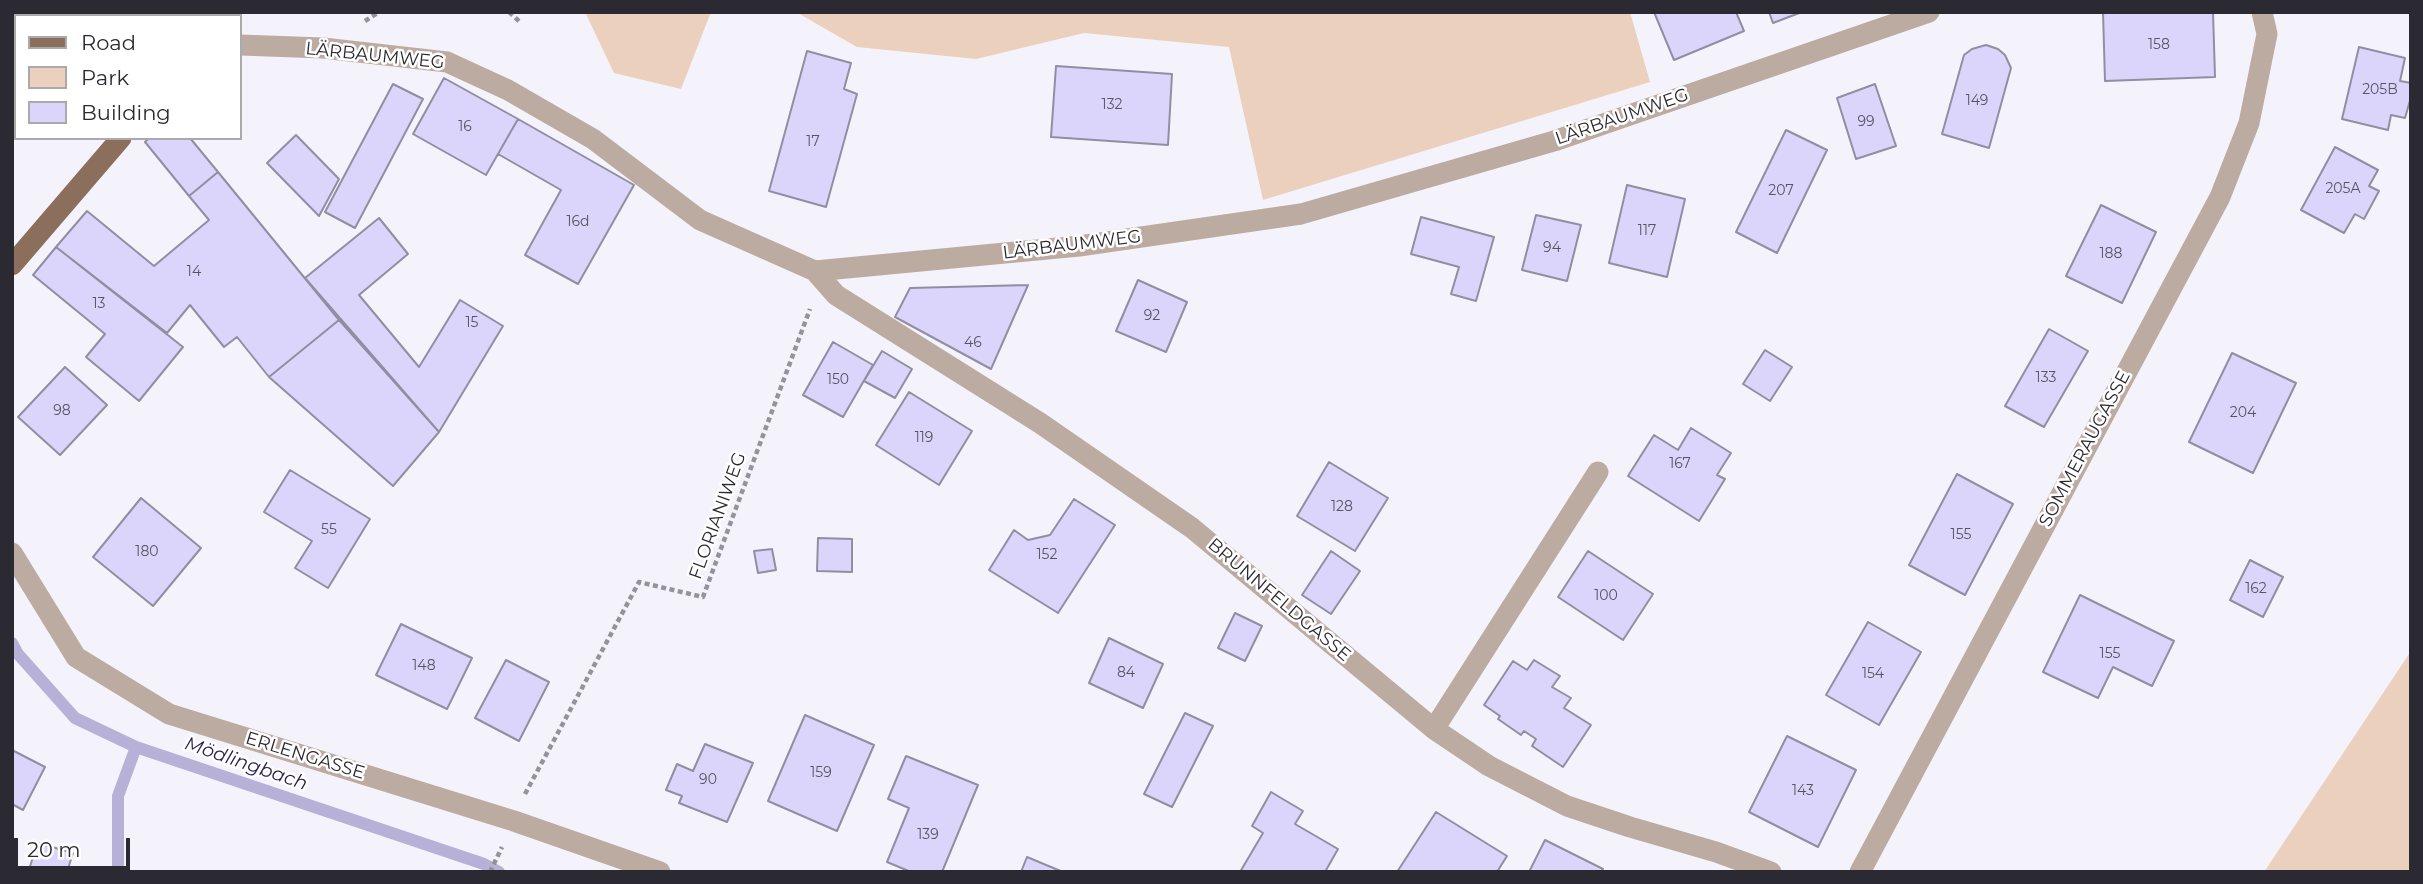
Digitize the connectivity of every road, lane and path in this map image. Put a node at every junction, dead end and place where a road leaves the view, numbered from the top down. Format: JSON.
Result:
{"nodes":[{"id":1,"x":509,"y":12,"type":"edge"},
{"id":2,"x":1929,"y":12,"type":"edge"},
{"id":3,"x":2262,"y":12,"type":"edge"},
{"id":4,"x":520,"y":23,"type":"dead end"},
{"id":5,"x":242,"y":45,"type":"edge"},
{"id":6,"x":119,"y":140,"type":"edge"},
{"id":7,"x":12,"y":265,"type":"edge"},
{"id":8,"x":815,"y":271,"type":"junction"},
{"id":9,"x":811,"y":305,"type":"dead end"},
{"id":10,"x":1598,"y":472,"type":"dead end"},
{"id":11,"x":12,"y":553,"type":"edge"},
{"id":12,"x":1434,"y":729,"type":"junction"},
{"id":13,"x":521,"y":802,"type":"dead end"},
{"id":14,"x":502,"y":847,"type":"dead end"},
{"id":15,"x":491,"y":872,"type":"edge"},
{"id":16,"x":660,"y":872,"type":"edge"},
{"id":17,"x":1771,"y":872,"type":"edge"},
{"id":18,"x":1860,"y":872,"type":"edge"}],
"edges":[{"from":1,"to":4,"type":"path"},
{"from":2,"to":8,"type":"street","name":"LÄRBAUMWEG"},
{"from":3,"to":18,"type":"street","name":"SOMMERAUGASSE"},
{"from":5,"to":8,"type":"street","name":"LÄRBAUMWEG"},
{"from":6,"to":7,"type":"main road"},
{"from":8,"to":12,"type":"street","name":"BRUNNFELDGASSE"},
{"from":9,"to":13,"type":"path","name":"FLORIANIWEG"},
{"from":10,"to":12,"type":"street"},
{"from":11,"to":16,"type":"street","name":"ERLENGASSE"},
{"from":12,"to":17,"type":"street","name":"BRUNNFELDGASSE"},
{"from":14,"to":15,"type":"path"}]}
